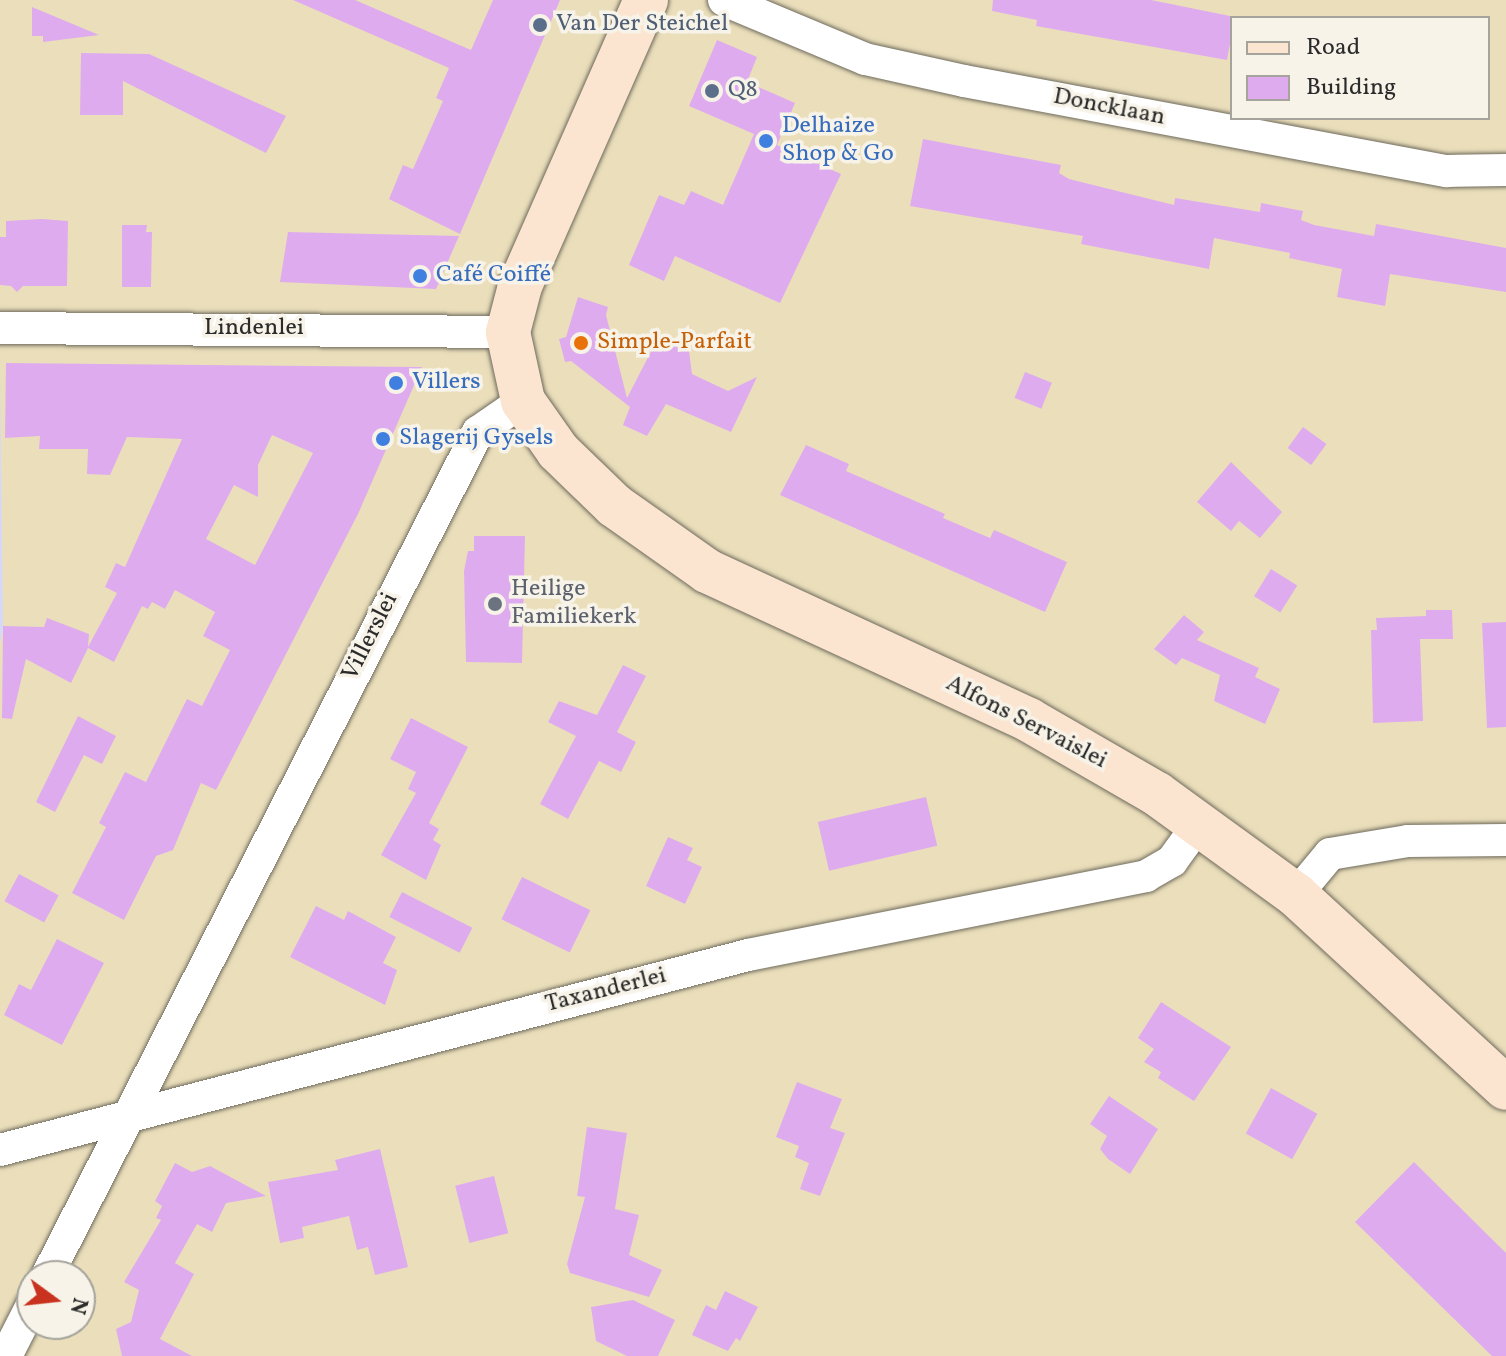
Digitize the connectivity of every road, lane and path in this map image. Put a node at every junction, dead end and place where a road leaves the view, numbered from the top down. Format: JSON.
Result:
{"nodes":[{"id":1,"x":646,"y":0,"type":"edge"},
{"id":2,"x":724,"y":0,"type":"edge"},
{"id":3,"x":1506,"y":170,"type":"edge"},
{"id":4,"x":0,"y":328,"type":"edge"},
{"id":5,"x":508,"y":332,"type":"junction"},
{"id":6,"x":523,"y":401,"type":"junction"},
{"id":7,"x":1198,"y":825,"type":"junction"},
{"id":8,"x":1506,"y":840,"type":"edge"},
{"id":9,"x":1296,"y":895,"type":"junction"},
{"id":10,"x":1506,"y":1088,"type":"edge"},
{"id":11,"x":131,"y":1112,"type":"junction"},
{"id":12,"x":0,"y":1150,"type":"edge"},
{"id":13,"x":55,"y":1260,"type":"edge"},
{"id":14,"x":16,"y":1336,"type":"edge"},
{"id":15,"x":6,"y":1356,"type":"edge"}],
"edges":[{"from":1,"to":5,"type":"street"},
{"from":2,"to":3,"type":"street","name":"Doncklaan"},
{"from":4,"to":5,"type":"street","name":"Lindenlei"},
{"from":5,"to":6,"type":"street"},
{"from":6,"to":7,"type":"street","name":"Alfons Servaislei"},
{"from":6,"to":11,"type":"street","name":"Villerslei"},
{"from":7,"to":9,"type":"street","name":"Alfons Servaislei"},
{"from":7,"to":11,"type":"street","name":"Taxanderlei"},
{"from":8,"to":9,"type":"street"},
{"from":9,"to":10,"type":"street","name":"Alfons Servaislei"},
{"from":11,"to":12,"type":"street","name":"Taxanderlei"},
{"from":11,"to":13,"type":"street","name":"Villerslei"},
{"from":14,"to":15,"type":"street"}]}
